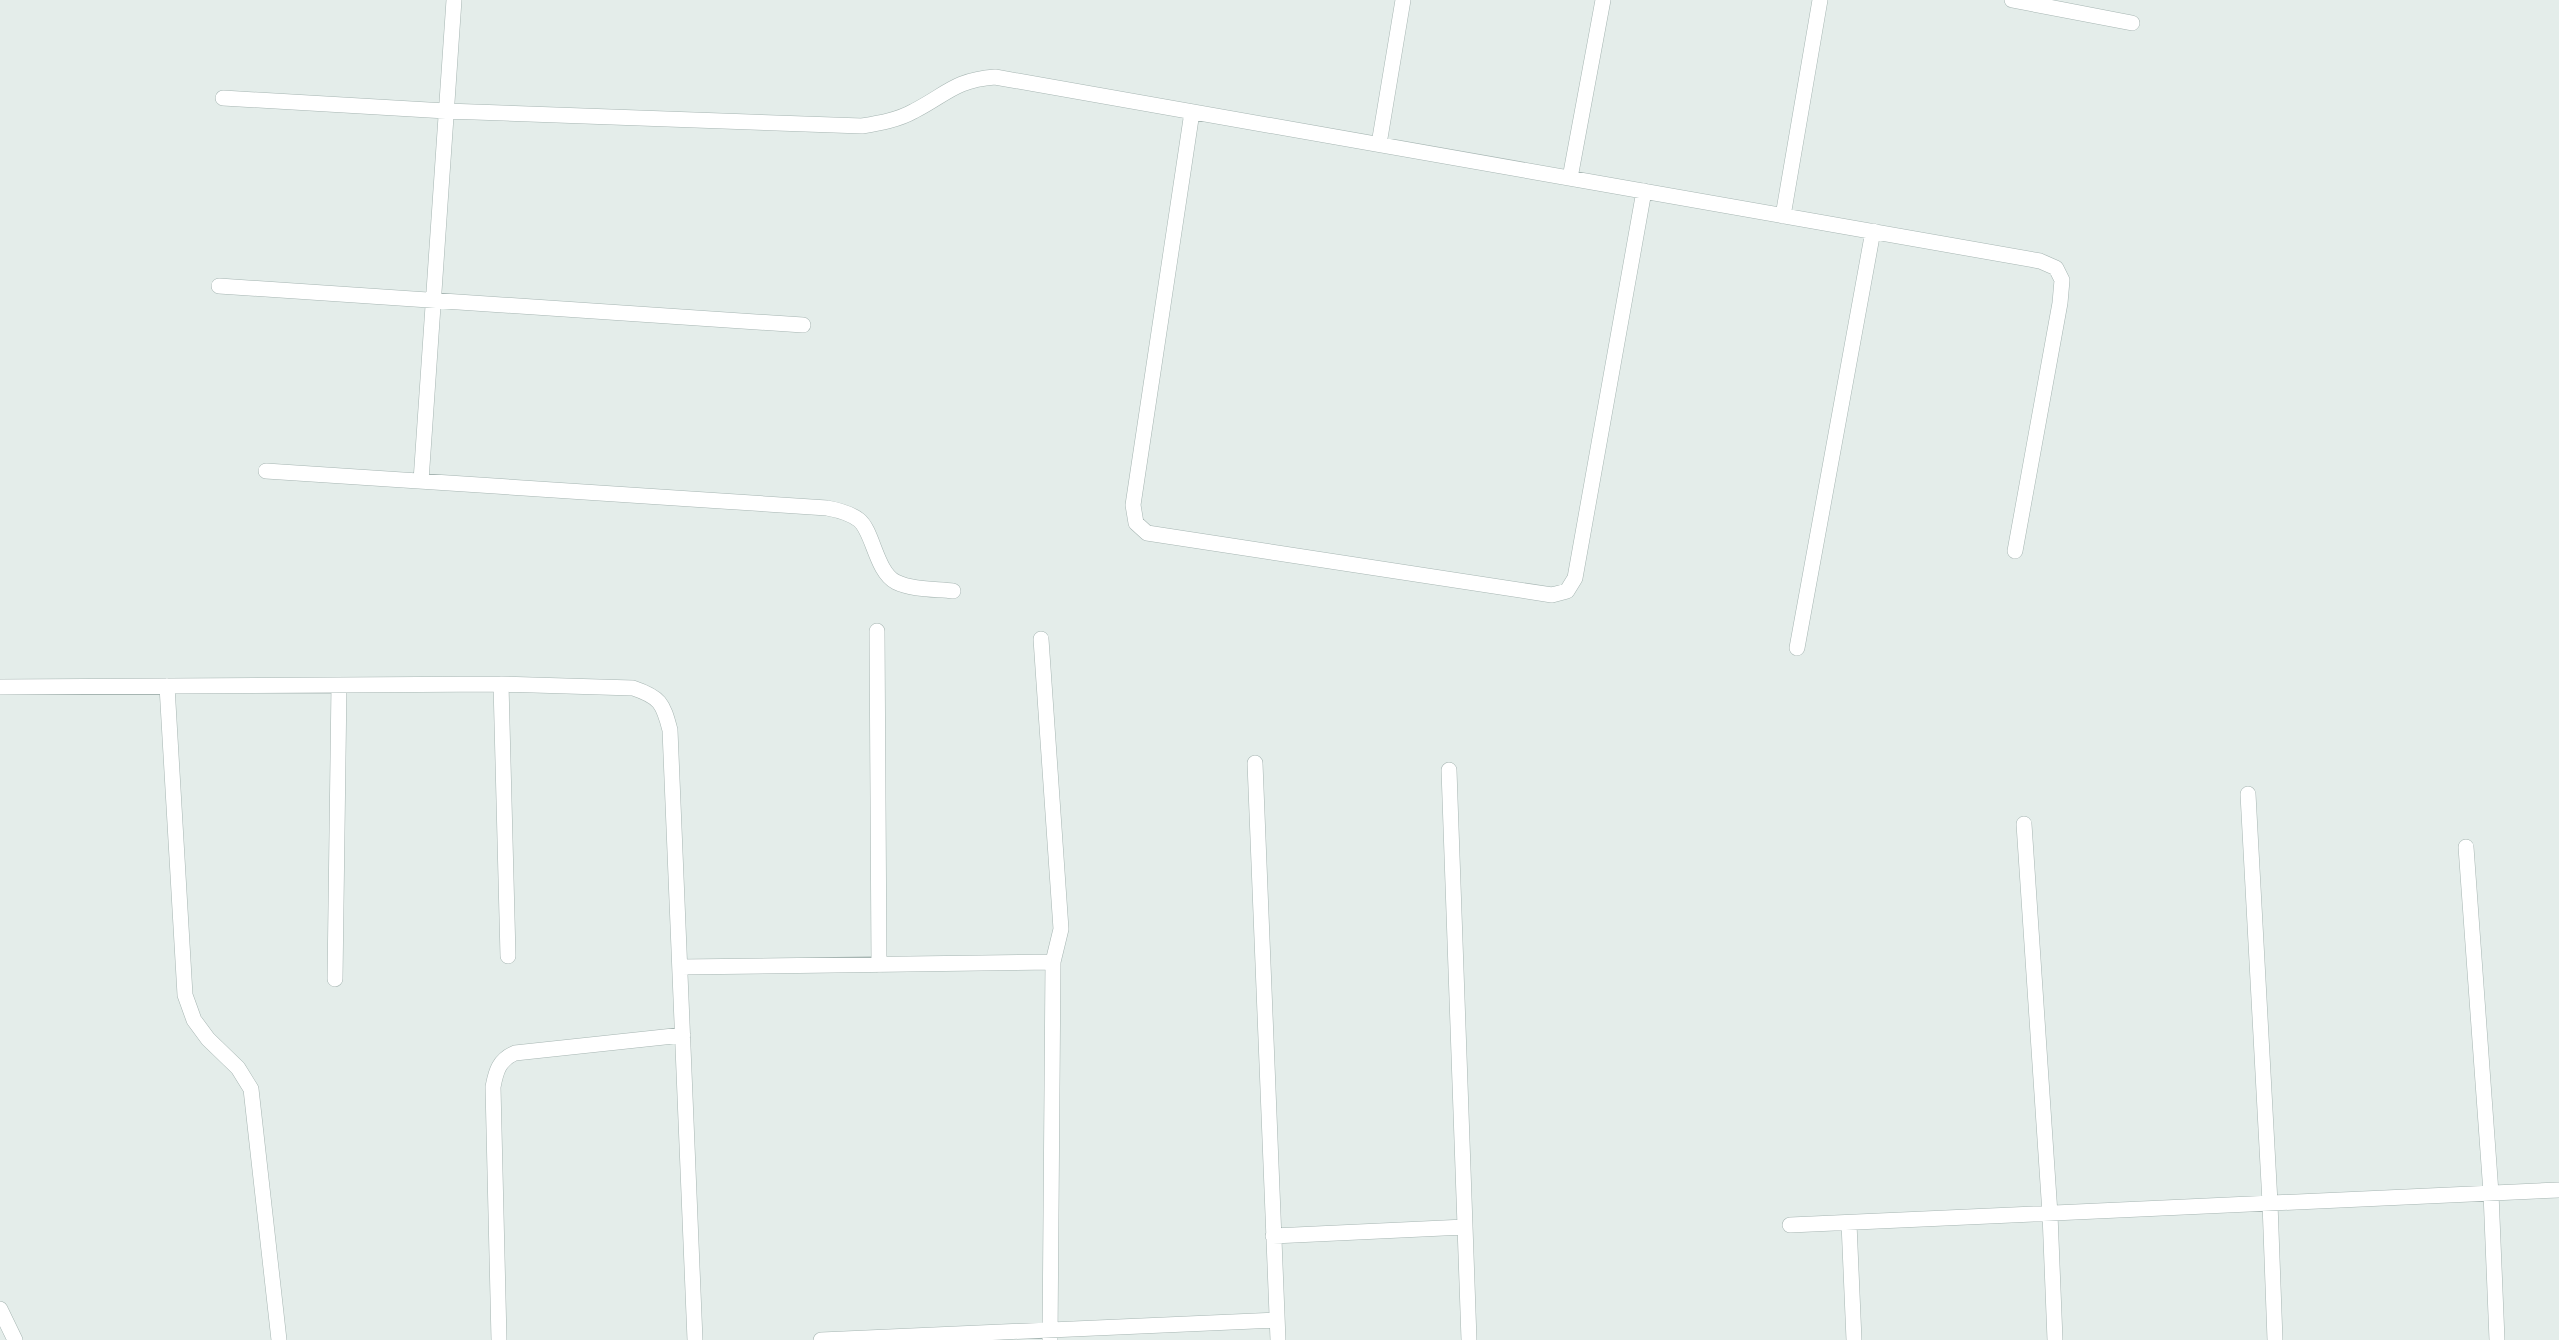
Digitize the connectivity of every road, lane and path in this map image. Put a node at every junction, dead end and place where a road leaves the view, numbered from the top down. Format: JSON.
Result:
{"nodes":[{"id":1,"x":454,"y":0,"type":"edge"},
{"id":2,"x":1403,"y":0,"type":"edge"},
{"id":3,"x":1604,"y":0,"type":"edge"},
{"id":4,"x":1820,"y":0,"type":"edge"},
{"id":5,"x":2012,"y":0,"type":"edge"},
{"id":6,"x":2132,"y":23,"type":"dead end"},
{"id":7,"x":224,"y":98,"type":"dead end"},
{"id":8,"x":446,"y":111,"type":"junction"},
{"id":9,"x":1192,"y":112,"type":"junction"},
{"id":10,"x":1379,"y":144,"type":"junction"},
{"id":11,"x":1570,"y":178,"type":"junction"},
{"id":12,"x":1644,"y":191,"type":"junction"},
{"id":13,"x":1783,"y":216,"type":"junction"},
{"id":14,"x":1873,"y":231,"type":"junction"},
{"id":15,"x":219,"y":286,"type":"dead end"},
{"id":16,"x":433,"y":300,"type":"junction"},
{"id":17,"x":803,"y":325,"type":"dead end"},
{"id":18,"x":266,"y":471,"type":"dead end"},
{"id":19,"x":421,"y":481,"type":"junction"},
{"id":20,"x":2015,"y":551,"type":"dead end"},
{"id":21,"x":953,"y":591,"type":"dead end"},
{"id":22,"x":877,"y":631,"type":"dead end"},
{"id":23,"x":1040,"y":639,"type":"dead end"},
{"id":24,"x":1796,"y":648,"type":"dead end"},
{"id":25,"x":501,"y":684,"type":"junction"},
{"id":26,"x":339,"y":685,"type":"junction"},
{"id":27,"x":167,"y":686,"type":"junction"},
{"id":28,"x":0,"y":687,"type":"edge"},
{"id":29,"x":1255,"y":763,"type":"dead end"},
{"id":30,"x":1449,"y":770,"type":"dead end"},
{"id":31,"x":2248,"y":794,"type":"dead end"},
{"id":32,"x":2024,"y":824,"type":"dead end"},
{"id":33,"x":2466,"y":847,"type":"dead end"},
{"id":34,"x":508,"y":956,"type":"dead end"},
{"id":35,"x":1052,"y":962,"type":"junction"},
{"id":36,"x":879,"y":965,"type":"junction"},
{"id":37,"x":680,"y":967,"type":"junction"},
{"id":38,"x":335,"y":980,"type":"dead end"},
{"id":39,"x":683,"y":1035,"type":"junction"},
{"id":40,"x":2559,"y":1190,"type":"edge"},
{"id":41,"x":2490,"y":1193,"type":"junction"},
{"id":42,"x":2270,"y":1203,"type":"junction"},
{"id":43,"x":2050,"y":1214,"type":"junction"},
{"id":44,"x":1848,"y":1223,"type":"junction"},
{"id":45,"x":1790,"y":1225,"type":"dead end"},
{"id":46,"x":1465,"y":1227,"type":"junction"},
{"id":47,"x":1273,"y":1236,"type":"junction"},
{"id":48,"x":0,"y":1309,"type":"edge"},
{"id":49,"x":1277,"y":1320,"type":"junction"},
{"id":50,"x":1049,"y":1335,"type":"edge"},
{"id":51,"x":880,"y":1339,"type":"edge"},
{"id":52,"x":15,"y":1340,"type":"edge"},
{"id":53,"x":279,"y":1340,"type":"edge"},
{"id":54,"x":499,"y":1340,"type":"edge"},
{"id":55,"x":694,"y":1340,"type":"edge"},
{"id":56,"x":821,"y":1340,"type":"edge"},
{"id":57,"x":1278,"y":1340,"type":"edge"},
{"id":58,"x":1469,"y":1340,"type":"edge"},
{"id":59,"x":1854,"y":1340,"type":"edge"},
{"id":60,"x":2055,"y":1340,"type":"edge"},
{"id":61,"x":2275,"y":1340,"type":"edge"},
{"id":62,"x":2497,"y":1340,"type":"edge"}],
"edges":[{"from":1,"to":8,"type":"street"},
{"from":2,"to":10,"type":"street"},
{"from":3,"to":11,"type":"street"},
{"from":4,"to":13,"type":"street"},
{"from":5,"to":6,"type":"street"},
{"from":7,"to":8,"type":"street"},
{"from":8,"to":9,"type":"street"},
{"from":8,"to":16,"type":"street"},
{"from":9,"to":10,"type":"street"},
{"from":9,"to":12,"type":"street"},
{"from":10,"to":11,"type":"street"},
{"from":11,"to":12,"type":"street"},
{"from":12,"to":13,"type":"street"},
{"from":13,"to":14,"type":"street"},
{"from":14,"to":20,"type":"street"},
{"from":14,"to":24,"type":"street"},
{"from":15,"to":16,"type":"street"},
{"from":16,"to":17,"type":"street"},
{"from":16,"to":19,"type":"street"},
{"from":18,"to":19,"type":"street"},
{"from":19,"to":21,"type":"street"},
{"from":22,"to":36,"type":"street"},
{"from":23,"to":35,"type":"street"},
{"from":25,"to":26,"type":"street"},
{"from":25,"to":34,"type":"street"},
{"from":25,"to":37,"type":"street"},
{"from":26,"to":27,"type":"street"},
{"from":26,"to":38,"type":"street"},
{"from":27,"to":28,"type":"street"},
{"from":27,"to":53,"type":"street"},
{"from":29,"to":47,"type":"street"},
{"from":30,"to":46,"type":"street"},
{"from":31,"to":42,"type":"street"},
{"from":32,"to":43,"type":"street"},
{"from":33,"to":41,"type":"street"},
{"from":35,"to":36,"type":"street"},
{"from":35,"to":50,"type":"street"},
{"from":36,"to":37,"type":"street"},
{"from":37,"to":39,"type":"street"},
{"from":39,"to":54,"type":"street"},
{"from":39,"to":55,"type":"street"},
{"from":40,"to":41,"type":"street"},
{"from":41,"to":42,"type":"street"},
{"from":41,"to":62,"type":"street"},
{"from":42,"to":43,"type":"street"},
{"from":42,"to":61,"type":"street"},
{"from":43,"to":44,"type":"street"},
{"from":43,"to":60,"type":"street"},
{"from":44,"to":45,"type":"street"},
{"from":44,"to":59,"type":"street"},
{"from":46,"to":47,"type":"street"},
{"from":46,"to":58,"type":"street"},
{"from":47,"to":49,"type":"street"},
{"from":48,"to":52,"type":"street"},
{"from":49,"to":50,"type":"street"},
{"from":49,"to":57,"type":"street"},
{"from":50,"to":51,"type":"street"},
{"from":51,"to":56,"type":"street"}]}
